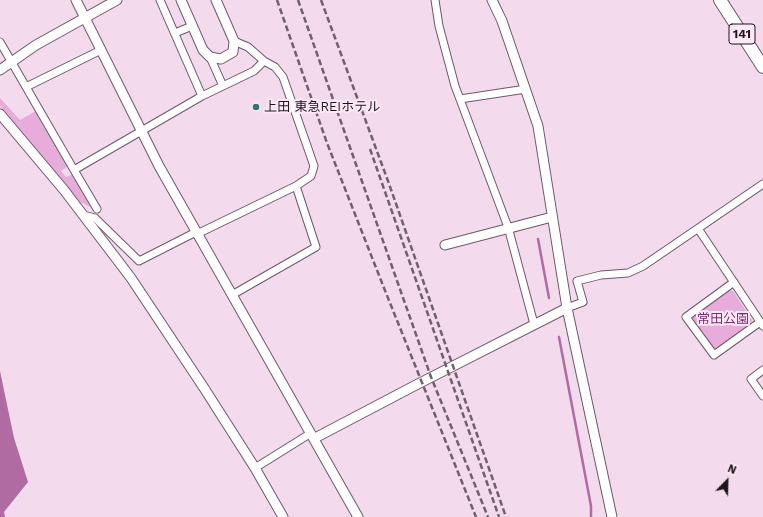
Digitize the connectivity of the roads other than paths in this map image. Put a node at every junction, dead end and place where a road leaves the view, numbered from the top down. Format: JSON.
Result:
{"nodes":[{"id":1,"x":76,"y":0,"type":"edge"},
{"id":2,"x":116,"y":0,"type":"edge"},
{"id":3,"x":160,"y":0,"type":"edge"},
{"id":4,"x":181,"y":0,"type":"edge"},
{"id":5,"x":216,"y":0,"type":"edge"},
{"id":6,"x":435,"y":0,"type":"edge"},
{"id":7,"x":492,"y":0,"type":"edge"},
{"id":8,"x":720,"y":0,"type":"edge"},
{"id":9,"x":84,"y":17,"type":"junction"},
{"id":10,"x":192,"y":26,"type":"junction"},
{"id":11,"x":175,"y":33,"type":"junction"},
{"id":12,"x":234,"y":41,"type":"junction"},
{"id":13,"x":0,"y":42,"type":"edge"},
{"id":14,"x":101,"y":50,"type":"junction"},
{"id":15,"x":210,"y":57,"type":"junction"},
{"id":16,"x":12,"y":61,"type":"junction"},
{"id":17,"x":264,"y":61,"type":"junction"},
{"id":18,"x":761,"y":61,"type":"edge"},
{"id":19,"x":0,"y":70,"type":"edge"},
{"id":20,"x":223,"y":86,"type":"junction"},
{"id":21,"x":26,"y":87,"type":"junction"},
{"id":22,"x":526,"y":89,"type":"junction"},
{"id":23,"x":202,"y":96,"type":"junction"},
{"id":24,"x":460,"y":99,"type":"junction"},
{"id":25,"x":0,"y":114,"type":"edge"},
{"id":26,"x":141,"y":132,"type":"junction"},
{"id":27,"x":74,"y":170,"type":"junction"},
{"id":28,"x":763,"y":184,"type":"edge"},
{"id":29,"x":296,"y":186,"type":"junction"},
{"id":30,"x":97,"y":210,"type":"dead end"},
{"id":31,"x":83,"y":215,"type":"junction"},
{"id":32,"x":552,"y":217,"type":"junction"},
{"id":33,"x":508,"y":227,"type":"junction"},
{"id":34,"x":699,"y":230,"type":"junction"},
{"id":35,"x":197,"y":233,"type":"junction"},
{"id":36,"x":445,"y":246,"type":"dead end"},
{"id":37,"x":734,"y":282,"type":"junction"},
{"id":38,"x":232,"y":295,"type":"junction"},
{"id":39,"x":567,"y":308,"type":"junction"},
{"id":40,"x":763,"y":311,"type":"edge"},
{"id":41,"x":760,"y":321,"type":"edge"},
{"id":42,"x":534,"y":324,"type":"junction"},
{"id":43,"x":763,"y":370,"type":"edge"},
{"id":44,"x":763,"y":396,"type":"edge"},
{"id":45,"x":313,"y":436,"type":"junction"},
{"id":46,"x":255,"y":468,"type":"junction"},
{"id":47,"x":283,"y":517,"type":"edge"},
{"id":48,"x":358,"y":517,"type":"edge"},
{"id":49,"x":612,"y":517,"type":"edge"}],
"edges":[{"from":1,"to":9,"type":"street"},
{"from":2,"to":9,"type":"street"},
{"from":3,"to":11,"type":"street"},
{"from":4,"to":10,"type":"street"},
{"from":5,"to":12,"type":"street"},
{"from":6,"to":24,"type":"street"},
{"from":7,"to":22,"type":"street"},
{"from":8,"to":18,"type":"highway","number":"141"},
{"from":9,"to":14,"type":"street"},
{"from":9,"to":16,"type":"street"},
{"from":10,"to":11,"type":"street"},
{"from":10,"to":15,"type":"street"},
{"from":11,"to":23,"type":"street"},
{"from":12,"to":15,"type":"street"},
{"from":12,"to":17,"type":"street"},
{"from":13,"to":16,"type":"street"},
{"from":14,"to":21,"type":"street"},
{"from":14,"to":26,"type":"street"},
{"from":15,"to":20,"type":"street"},
{"from":16,"to":19,"type":"street"},
{"from":16,"to":21,"type":"street"},
{"from":17,"to":20,"type":"street"},
{"from":17,"to":29,"type":"street"},
{"from":20,"to":23,"type":"street"},
{"from":21,"to":27,"type":"street"},
{"from":22,"to":24,"type":"street"},
{"from":22,"to":32,"type":"street"},
{"from":23,"to":26,"type":"street"},
{"from":24,"to":33,"type":"street"},
{"from":25,"to":31,"type":"street"},
{"from":26,"to":27,"type":"street"},
{"from":26,"to":35,"type":"street"},
{"from":27,"to":30,"type":"street"},
{"from":28,"to":34,"type":"street"},
{"from":29,"to":35,"type":"street"},
{"from":29,"to":38,"type":"street"},
{"from":31,"to":35,"type":"street"},
{"from":31,"to":46,"type":"street"},
{"from":32,"to":33,"type":"street"},
{"from":32,"to":39,"type":"street"},
{"from":33,"to":36,"type":"street"},
{"from":33,"to":42,"type":"street"},
{"from":34,"to":37,"type":"street"},
{"from":34,"to":39,"type":"street"},
{"from":35,"to":38,"type":"street"},
{"from":37,"to":41,"type":"street"},
{"from":37,"to":41,"type":"street"},
{"from":38,"to":45,"type":"street"},
{"from":39,"to":42,"type":"street"},
{"from":39,"to":49,"type":"street"},
{"from":40,"to":41,"type":"street"},
{"from":42,"to":45,"type":"street"},
{"from":43,"to":44,"type":"street"},
{"from":45,"to":46,"type":"street"},
{"from":45,"to":48,"type":"street"},
{"from":46,"to":47,"type":"street"}]}
